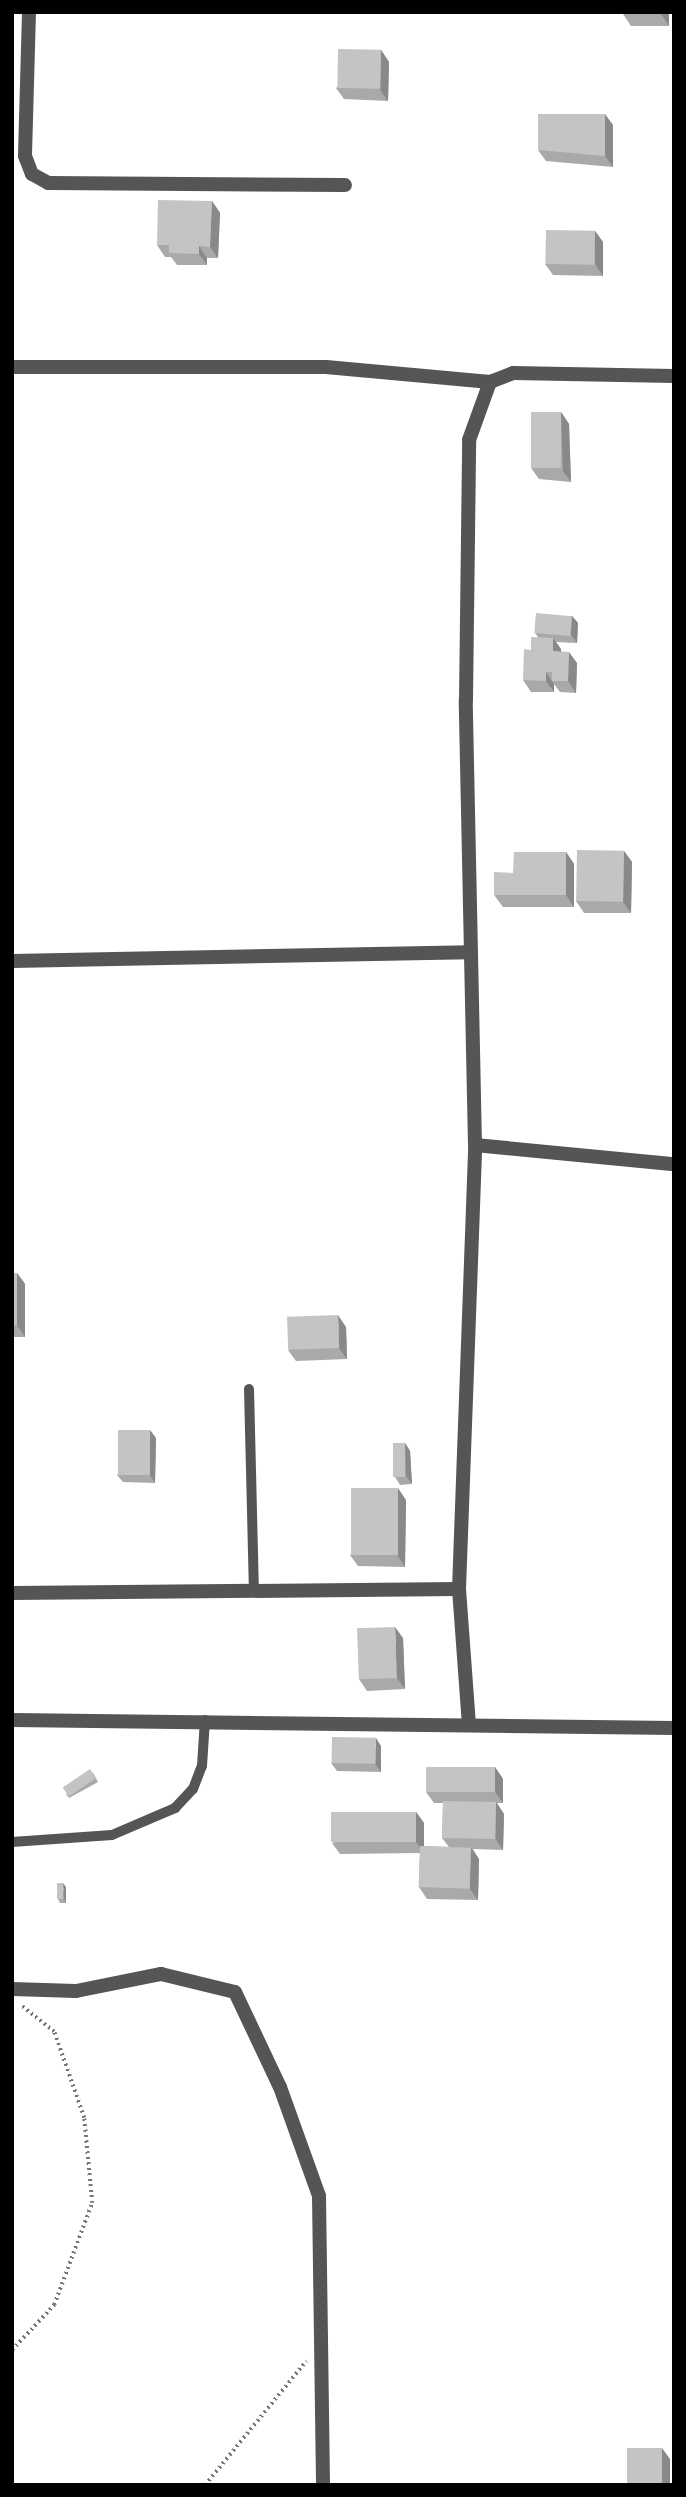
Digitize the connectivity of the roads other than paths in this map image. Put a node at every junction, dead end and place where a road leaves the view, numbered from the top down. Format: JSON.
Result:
{"nodes":[{"id":1,"x":29,"y":12,"type":"edge"},
{"id":2,"x":345,"y":185,"type":"dead end"},
{"id":3,"x":12,"y":367,"type":"edge"},
{"id":4,"x":674,"y":376,"type":"edge"},
{"id":5,"x":490,"y":382,"type":"junction"},
{"id":6,"x":469,"y":952,"type":"junction"},
{"id":7,"x":12,"y":961,"type":"edge"},
{"id":8,"x":475,"y":1145,"type":"junction"},
{"id":9,"x":674,"y":1164,"type":"edge"},
{"id":10,"x":249,"y":1389,"type":"dead end"},
{"id":11,"x":459,"y":1589,"type":"junction"},
{"id":12,"x":254,"y":1591,"type":"junction"},
{"id":13,"x":12,"y":1592,"type":"edge"},
{"id":14,"x":12,"y":1720,"type":"edge"},
{"id":15,"x":205,"y":1720,"type":"junction"},
{"id":16,"x":469,"y":1724,"type":"junction"},
{"id":17,"x":674,"y":1728,"type":"edge"},
{"id":18,"x":12,"y":1842,"type":"edge"},
{"id":19,"x":12,"y":1989,"type":"edge"},
{"id":20,"x":323,"y":2485,"type":"edge"}],
"edges":[{"from":1,"to":2,"type":"street"},
{"from":3,"to":5,"type":"street"},
{"from":4,"to":5,"type":"street"},
{"from":5,"to":6,"type":"street"},
{"from":6,"to":7,"type":"street"},
{"from":6,"to":8,"type":"street"},
{"from":8,"to":9,"type":"street"},
{"from":8,"to":11,"type":"street"},
{"from":10,"to":12,"type":"lane"},
{"from":11,"to":12,"type":"street"},
{"from":11,"to":16,"type":"street"},
{"from":12,"to":13,"type":"street"},
{"from":14,"to":15,"type":"street"},
{"from":15,"to":16,"type":"street"},
{"from":15,"to":18,"type":"lane"},
{"from":16,"to":17,"type":"street"},
{"from":19,"to":20,"type":"street"}]}
